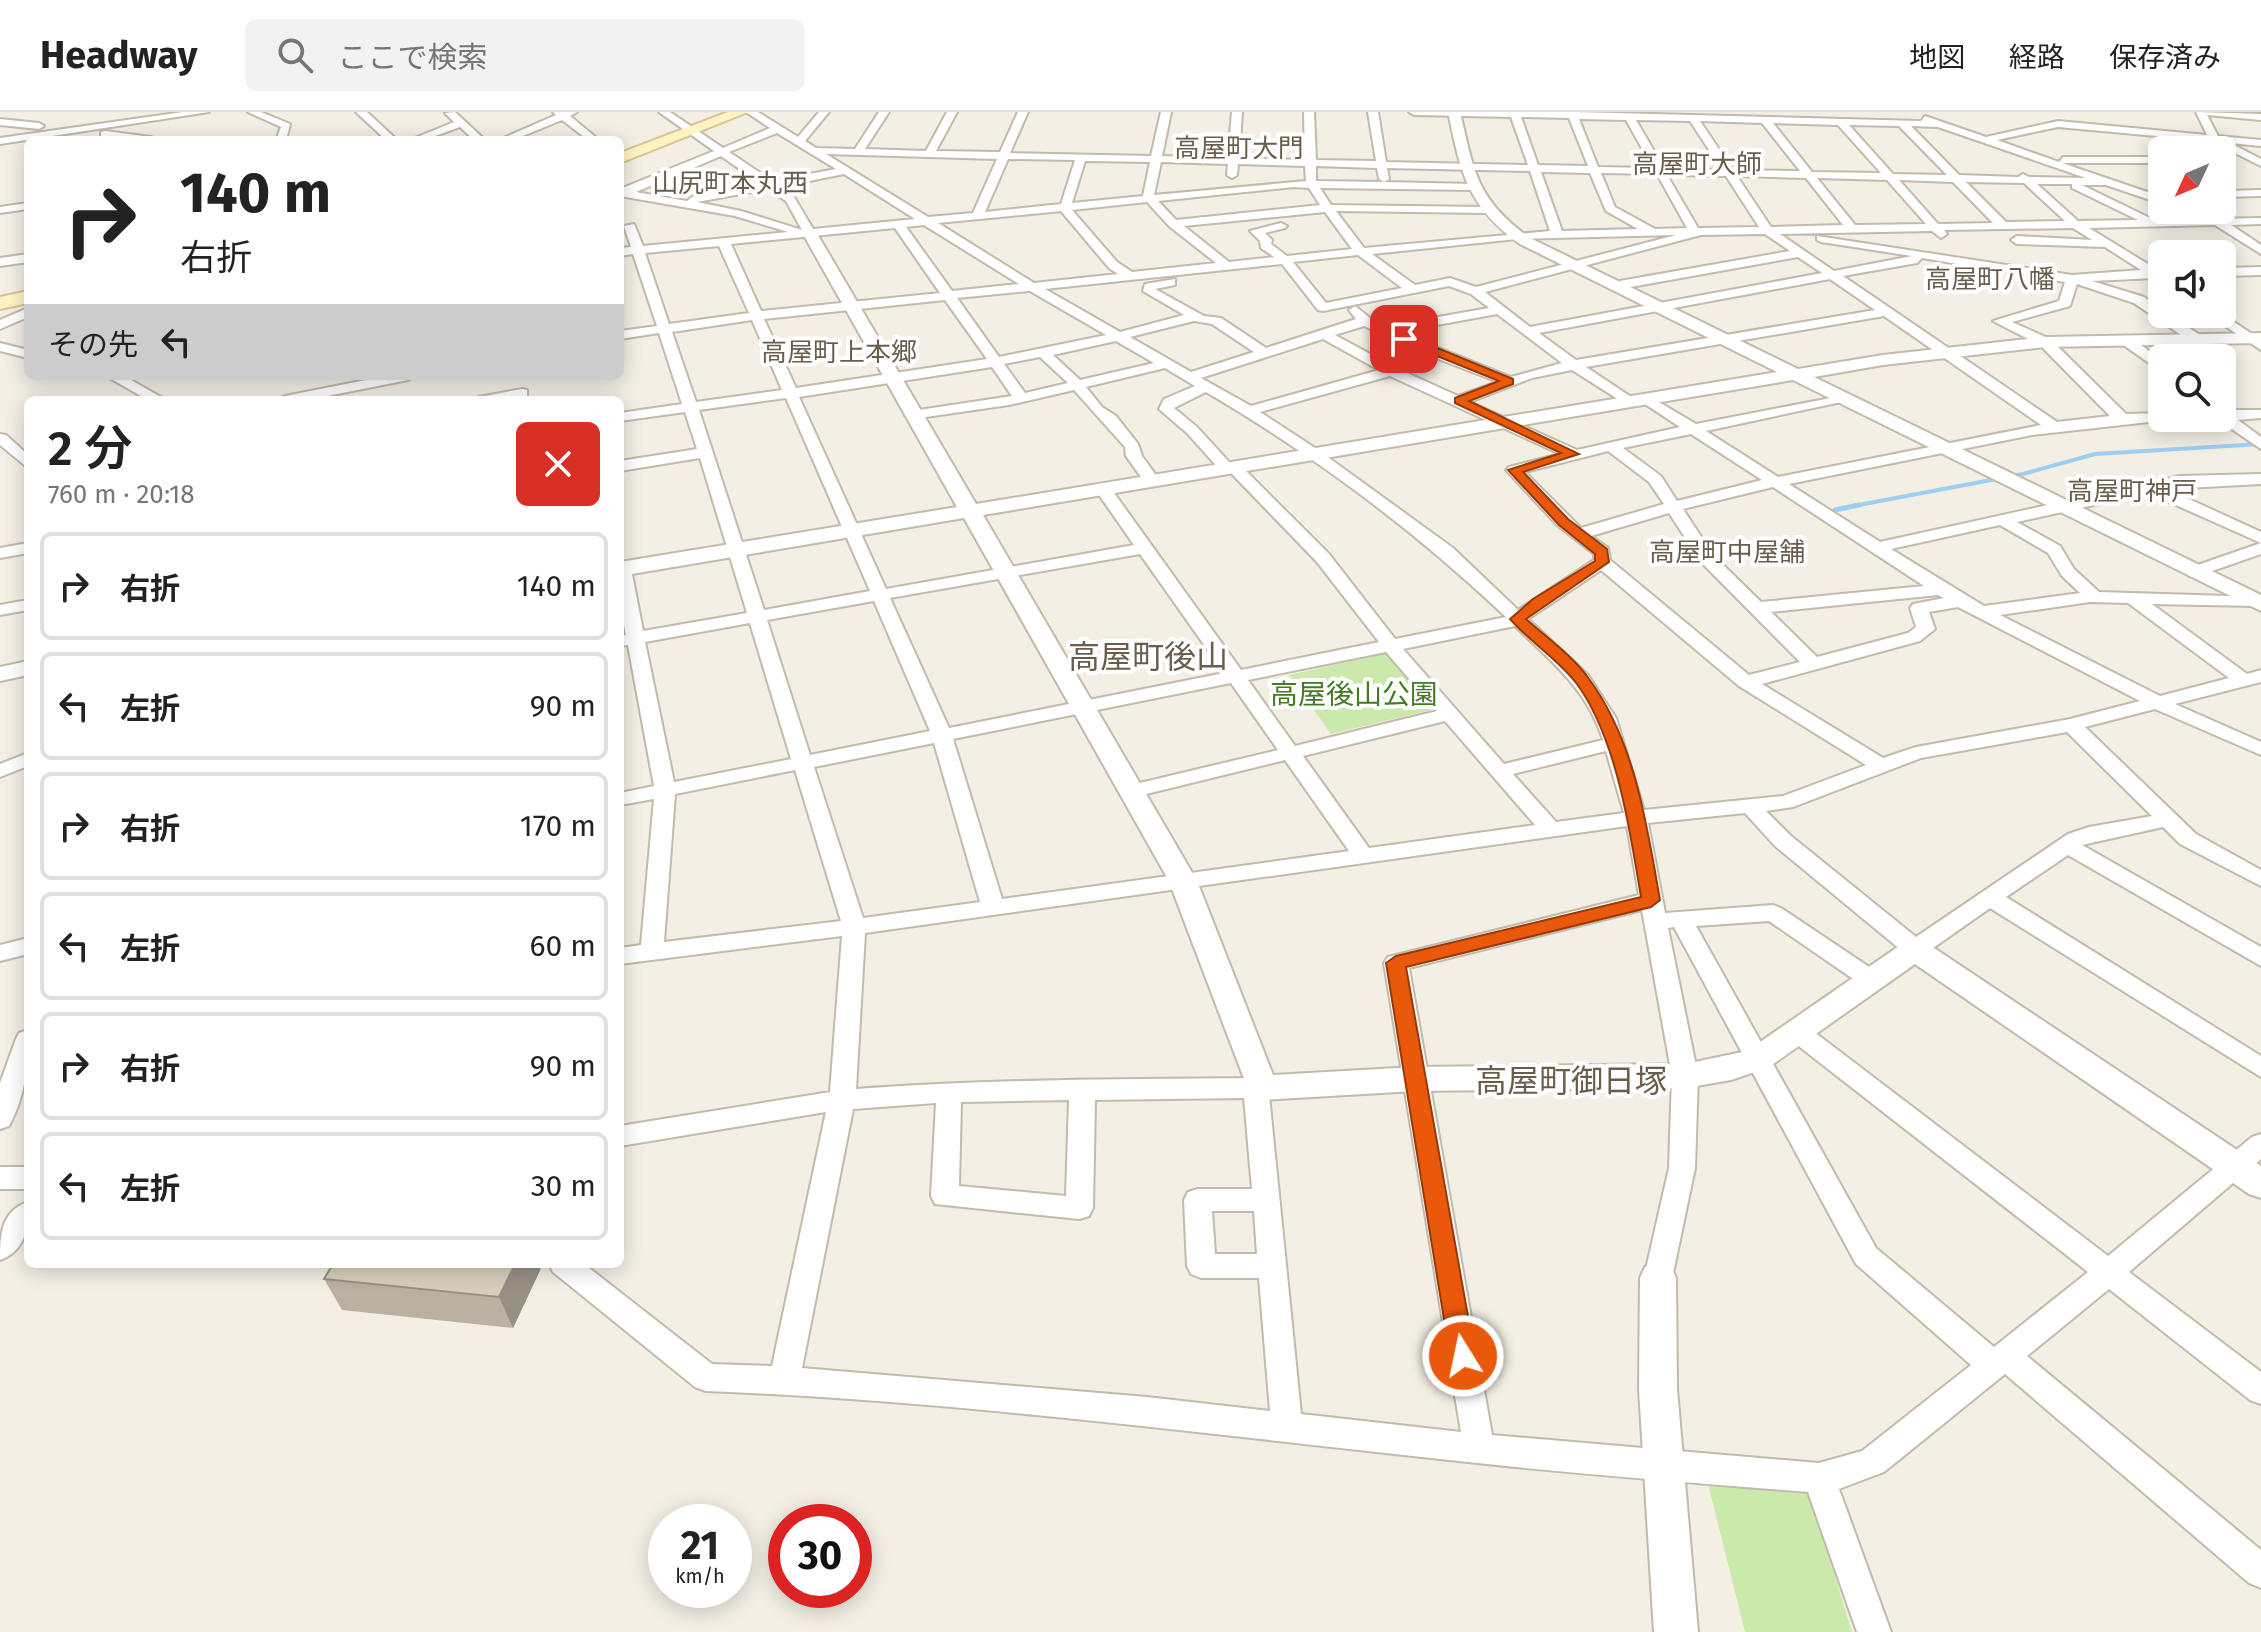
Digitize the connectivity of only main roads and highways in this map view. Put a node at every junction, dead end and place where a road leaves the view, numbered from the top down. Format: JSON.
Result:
{"nodes":[{"id":1,"x":741,"y":112,"type":"edge"},
{"id":2,"x":624,"y":156,"type":"edge"},
{"id":3,"x":24,"y":298,"type":"edge"},
{"id":4,"x":0,"y":305,"type":"edge"}],
"edges":[{"from":1,"to":2,"type":"main road"},
{"from":3,"to":4,"type":"main road"}]}
